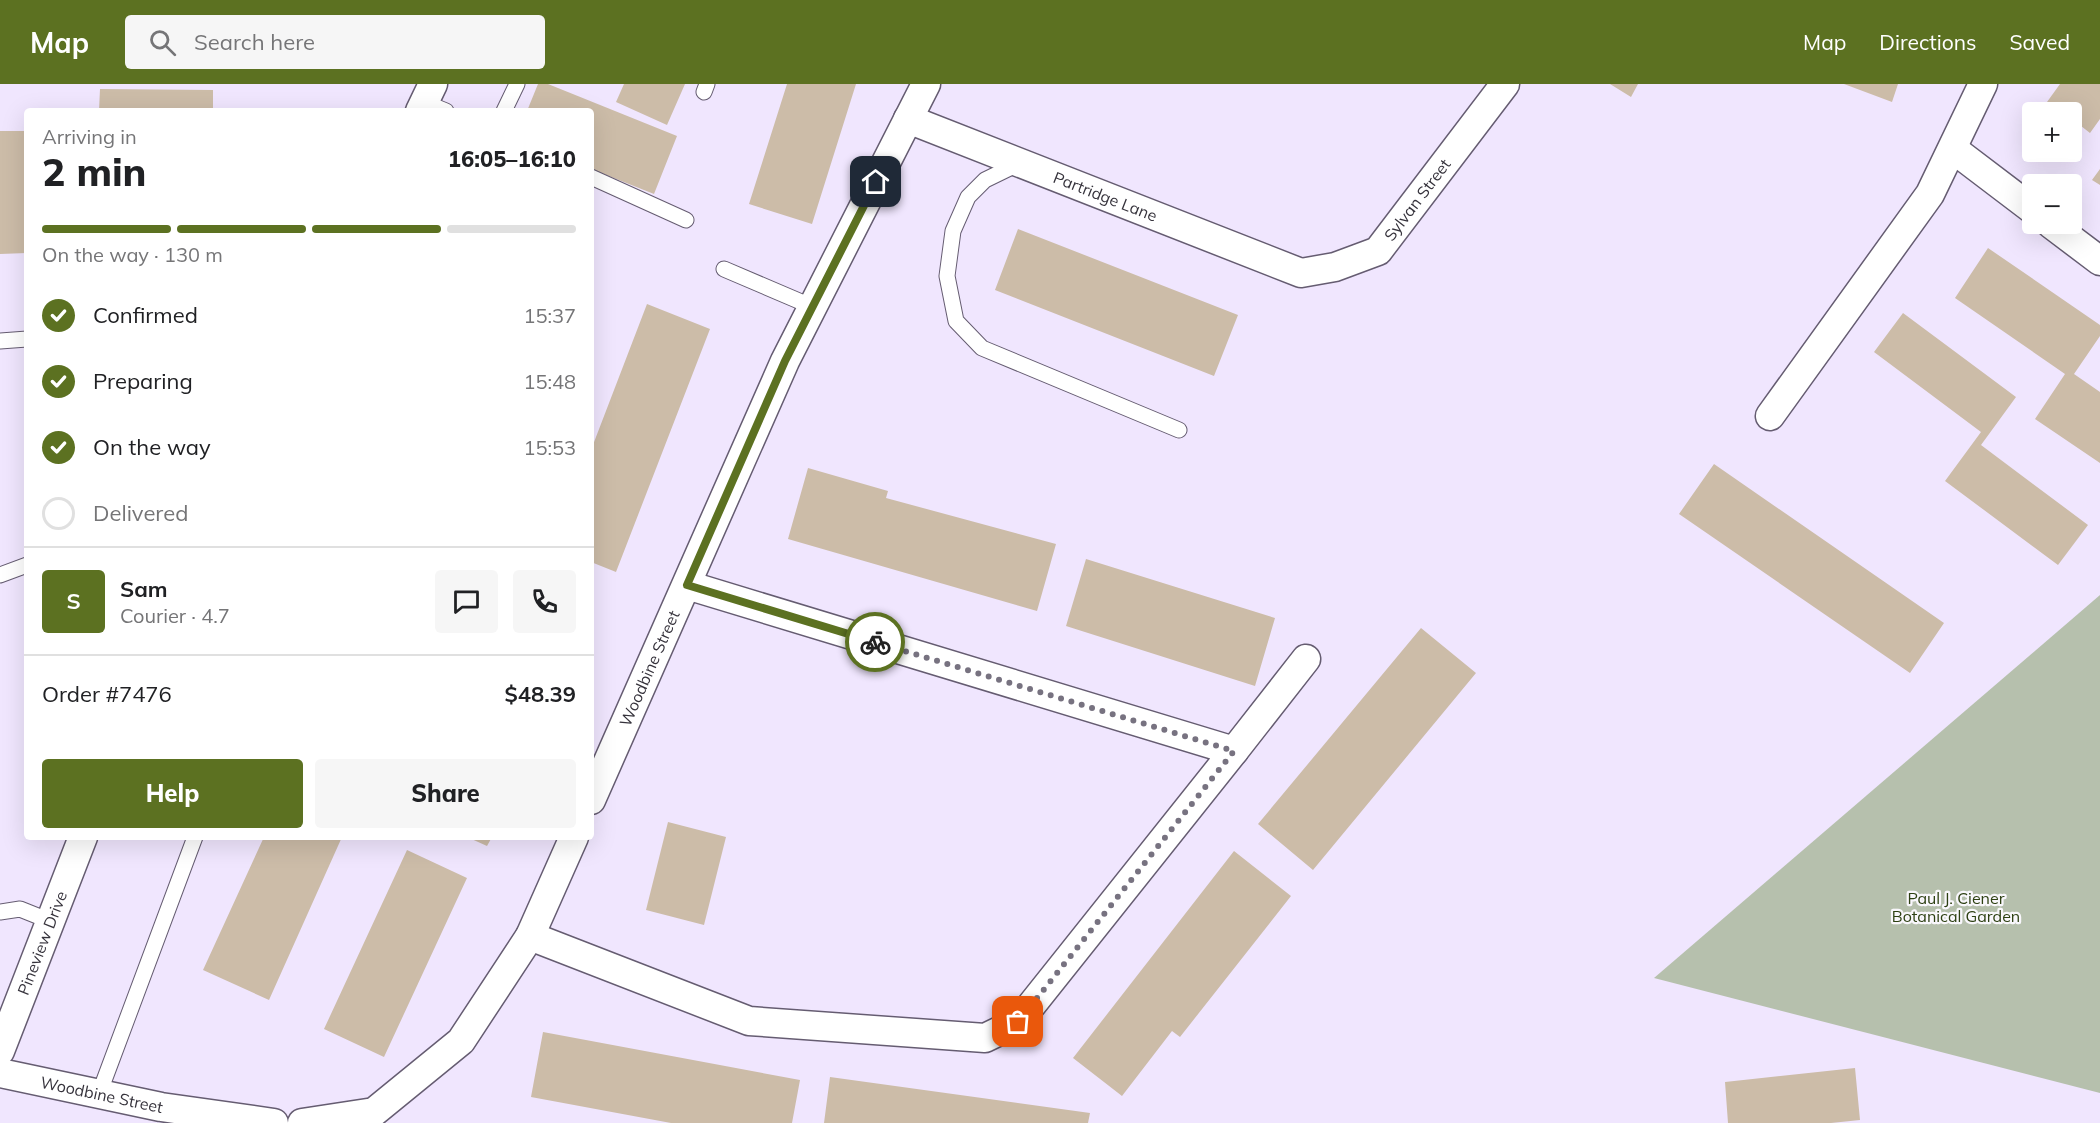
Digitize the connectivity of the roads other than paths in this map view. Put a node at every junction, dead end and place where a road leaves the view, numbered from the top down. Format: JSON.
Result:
{"nodes":[{"id":1,"x":517,"y":84,"type":"edge"},
{"id":2,"x":926,"y":84,"type":"edge"},
{"id":3,"x":1505,"y":84,"type":"edge"},
{"id":4,"x":1983,"y":84,"type":"edge"},
{"id":5,"x":505,"y":108,"type":"edge"},
{"id":6,"x":908,"y":119,"type":"junction"},
{"id":7,"x":1953,"y":149,"type":"junction"},
{"id":8,"x":1020,"y":163,"type":"junction"},
{"id":9,"x":594,"y":178,"type":"edge"},
{"id":10,"x":2022,"y":201,"type":"edge"},
{"id":11,"x":686,"y":220,"type":"dead end"},
{"id":12,"x":2064,"y":234,"type":"edge"},
{"id":13,"x":2100,"y":261,"type":"edge"},
{"id":14,"x":723,"y":269,"type":"dead end"},
{"id":15,"x":1301,"y":273,"type":"joint"},
{"id":16,"x":813,"y":307,"type":"junction"},
{"id":17,"x":24,"y":339,"type":"edge"},
{"id":18,"x":0,"y":342,"type":"edge"},
{"id":19,"x":1770,"y":416,"type":"dead end"},
{"id":20,"x":1179,"y":430,"type":"dead end"},
{"id":21,"x":24,"y":566,"type":"edge"},
{"id":22,"x":0,"y":576,"type":"edge"},
{"id":23,"x":687,"y":585,"type":"junction"},
{"id":24,"x":1306,"y":659,"type":"dead end"},
{"id":25,"x":1234,"y":751,"type":"junction"},
{"id":26,"x":594,"y":793,"type":"edge"},
{"id":27,"x":82,"y":840,"type":"edge"},
{"id":28,"x":194,"y":840,"type":"edge"},
{"id":29,"x":573,"y":840,"type":"edge"},
{"id":30,"x":0,"y":912,"type":"edge"},
{"id":31,"x":50,"y":921,"type":"junction"},
{"id":32,"x":530,"y":936,"type":"junction"},
{"id":33,"x":0,"y":1051,"type":"edge"},
{"id":34,"x":0,"y":1073,"type":"edge"},
{"id":35,"x":99,"y":1094,"type":"junction"},
{"id":36,"x":274,"y":1123,"type":"edge"},
{"id":37,"x":302,"y":1123,"type":"edge"}],
"edges":[{"from":1,"to":5,"type":"lane"},
{"from":2,"to":6,"type":"street","name":"Woodbine Street"},
{"from":3,"to":15,"type":"street","name":"Sylvan Street"},
{"from":4,"to":7,"type":"street"},
{"from":6,"to":8,"type":"street","name":"Partridge Lane"},
{"from":6,"to":16,"type":"street","name":"Woodbine Street"},
{"from":7,"to":10,"type":"street"},
{"from":7,"to":19,"type":"street"},
{"from":8,"to":15,"type":"street","name":"Partridge Lane"},
{"from":8,"to":20,"type":"lane"},
{"from":9,"to":11,"type":"lane"},
{"from":12,"to":13,"type":"street"},
{"from":14,"to":16,"type":"lane"},
{"from":16,"to":23,"type":"street","name":"Woodbine Street"},
{"from":17,"to":18,"type":"lane"},
{"from":21,"to":22,"type":"lane"},
{"from":23,"to":25,"type":"street"},
{"from":23,"to":26,"type":"street","name":"Woodbine Street"},
{"from":24,"to":25,"type":"street"},
{"from":25,"to":32,"type":"street"},
{"from":27,"to":31,"type":"street","name":"Pineview Drive"},
{"from":28,"to":35,"type":"lane"},
{"from":29,"to":32,"type":"street"},
{"from":30,"to":31,"type":"lane"},
{"from":31,"to":33,"type":"street","name":"Pineview Drive"},
{"from":32,"to":37,"type":"street"},
{"from":34,"to":35,"type":"street","name":"Woodbine Street"},
{"from":35,"to":36,"type":"street","name":"Woodbine Street"}]}
